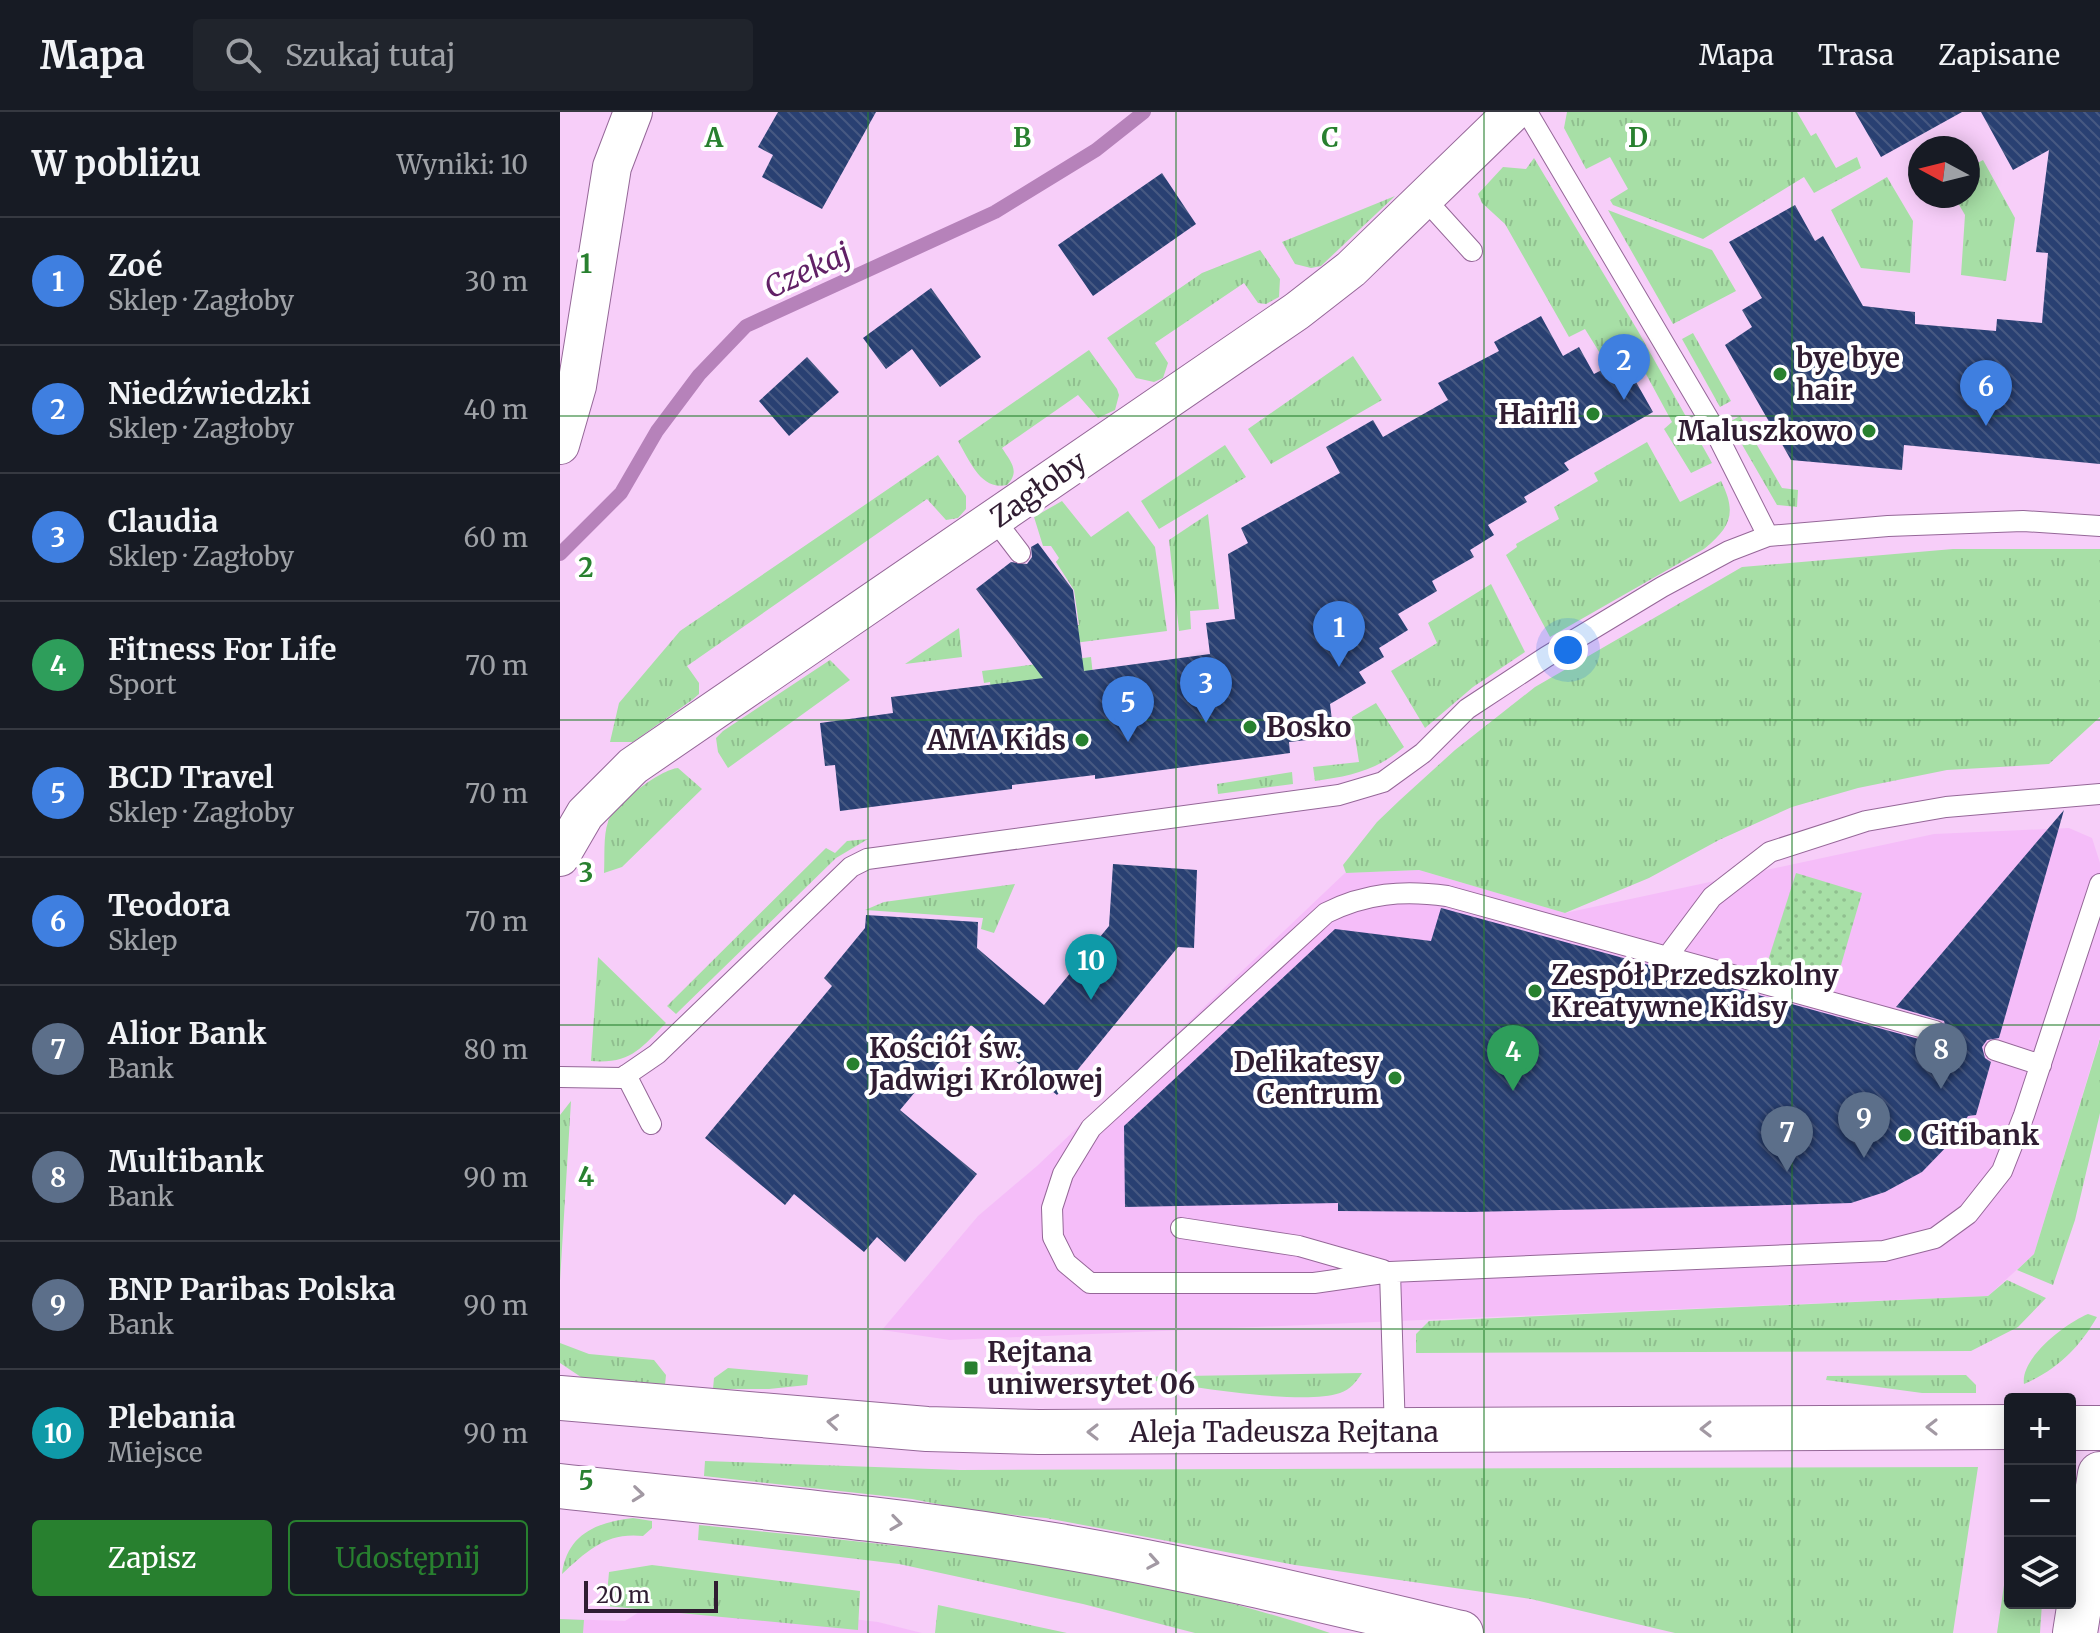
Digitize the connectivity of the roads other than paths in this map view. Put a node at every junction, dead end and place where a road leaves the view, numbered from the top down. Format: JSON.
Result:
{"nodes":[{"id":1,"x":633,"y":112,"type":"edge"},
{"id":2,"x":1513,"y":112,"type":"edge"},
{"id":3,"x":1527,"y":112,"type":"edge"},
{"id":4,"x":1424,"y":198,"type":"junction"},
{"id":5,"x":1472,"y":251,"type":"dead end"},
{"id":6,"x":560,"y":445,"type":"edge"},
{"id":7,"x":994,"y":519,"type":"junction"},
{"id":8,"x":2100,"y":526,"type":"edge"},
{"id":9,"x":1768,"y":536,"type":"junction"},
{"id":10,"x":1020,"y":553,"type":"dead end"},
{"id":11,"x":2100,"y":794,"type":"edge"},
{"id":12,"x":560,"y":857,"type":"edge"},
{"id":13,"x":2100,"y":884,"type":"edge"},
{"id":14,"x":1667,"y":957,"type":"junction"},
{"id":15,"x":1935,"y":1031,"type":"dead end"},
{"id":16,"x":1995,"y":1050,"type":"dead end"},
{"id":17,"x":2041,"y":1065,"type":"junction"},
{"id":18,"x":626,"y":1075,"type":"junction"},
{"id":19,"x":560,"y":1077,"type":"edge"},
{"id":20,"x":651,"y":1124,"type":"dead end"},
{"id":21,"x":1181,"y":1228,"type":"dead end"},
{"id":22,"x":1390,"y":1272,"type":"junction"},
{"id":23,"x":560,"y":1398,"type":"edge"},
{"id":24,"x":2004,"y":1427,"type":"edge"},
{"id":25,"x":2076,"y":1428,"type":"edge"},
{"id":26,"x":2100,"y":1428,"type":"edge"},
{"id":27,"x":1395,"y":1432,"type":"junction"},
{"id":28,"x":2100,"y":1474,"type":"edge"},
{"id":29,"x":560,"y":1486,"type":"edge"},
{"id":30,"x":1461,"y":1633,"type":"edge"},
{"id":31,"x":2075,"y":1633,"type":"edge"}],
"edges":[{"from":1,"to":6,"type":"street"},
{"from":2,"to":4,"type":"street","name":"Zagłoby"},
{"from":3,"to":9,"type":"lane"},
{"from":4,"to":5,"type":"lane"},
{"from":4,"to":7,"type":"street","name":"Zagłoby"},
{"from":7,"to":10,"type":"lane"},
{"from":7,"to":12,"type":"street","name":"Zagłoby"},
{"from":8,"to":9,"type":"lane"},
{"from":9,"to":18,"type":"lane"},
{"from":11,"to":14,"type":"lane"},
{"from":13,"to":17,"type":"lane"},
{"from":14,"to":15,"type":"lane"},
{"from":14,"to":22,"type":"lane"},
{"from":16,"to":17,"type":"lane"},
{"from":17,"to":22,"type":"lane"},
{"from":18,"to":19,"type":"lane"},
{"from":18,"to":20,"type":"lane"},
{"from":21,"to":22,"type":"lane"},
{"from":22,"to":27,"type":"lane"},
{"from":27,"to":23,"type":"main road","name":"Aleja Tadeusza Rejtana","one_way":true},
{"from":24,"to":27,"type":"main road","name":"Aleja Tadeusza Rejtana","one_way":true},
{"from":25,"to":26,"type":"main road"},
{"from":28,"to":31,"type":"main road"},
{"from":29,"to":30,"type":"main road","one_way":true}]}
